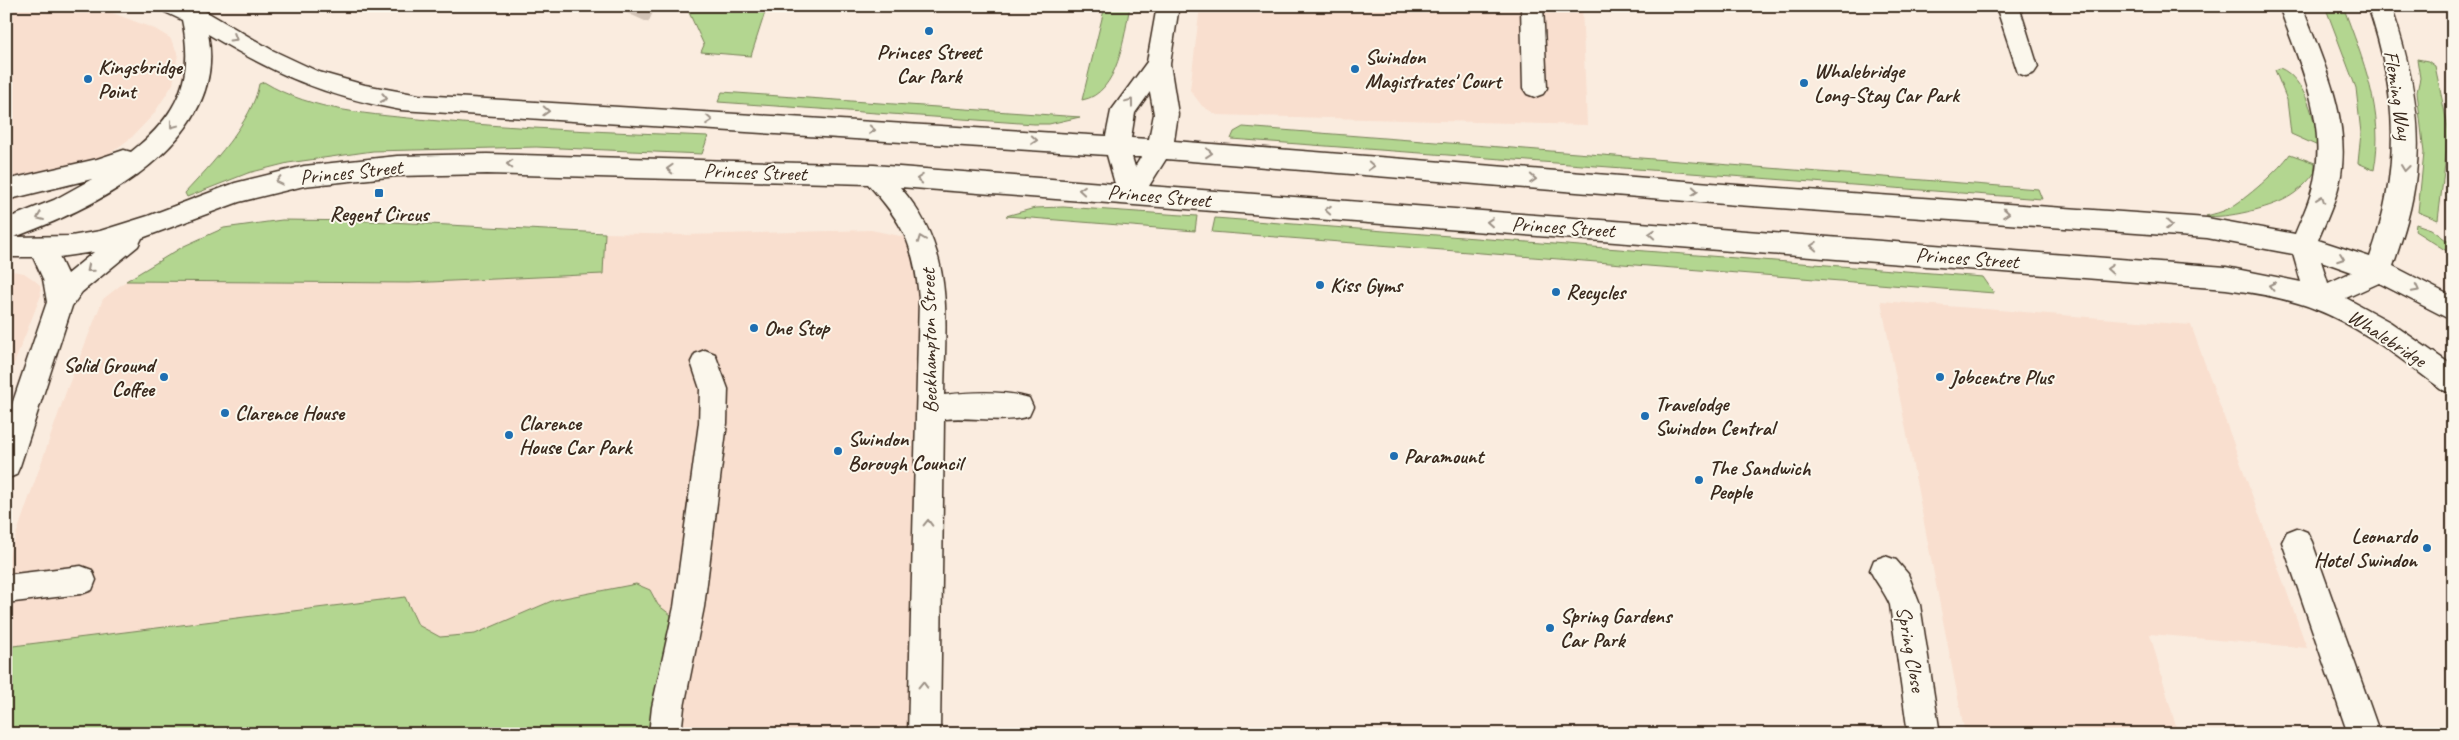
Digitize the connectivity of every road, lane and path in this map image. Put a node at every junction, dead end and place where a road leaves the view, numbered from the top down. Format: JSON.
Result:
{"nodes":[{"id":1,"x":1168,"y":6,"type":"edge"},
{"id":2,"x":1532,"y":6,"type":"edge"},
{"id":3,"x":2007,"y":6,"type":"edge"},
{"id":4,"x":2290,"y":6,"type":"edge"},
{"id":5,"x":2379,"y":6,"type":"edge"},
{"id":6,"x":182,"y":10,"type":"edge"},
{"id":7,"x":1158,"y":64,"type":"junction"},
{"id":8,"x":2026,"y":67,"type":"dead end"},
{"id":9,"x":1535,"y":88,"type":"dead end"},
{"id":10,"x":155,"y":146,"type":"junction"},
{"id":11,"x":1117,"y":146,"type":"junction"},
{"id":12,"x":1160,"y":149,"type":"junction"},
{"id":13,"x":874,"y":176,"type":"junction"},
{"id":14,"x":6,"y":190,"type":"edge"},
{"id":15,"x":1130,"y":194,"type":"junction"},
{"id":16,"x":142,"y":228,"type":"junction"},
{"id":17,"x":6,"y":229,"type":"edge"},
{"id":18,"x":2303,"y":245,"type":"junction"},
{"id":19,"x":6,"y":247,"type":"edge"},
{"id":20,"x":42,"y":247,"type":"junction"},
{"id":21,"x":2378,"y":272,"type":"junction"},
{"id":22,"x":2319,"y":299,"type":"junction"},
{"id":23,"x":60,"y":302,"type":"junction"},
{"id":24,"x":2453,"y":310,"type":"edge"},
{"id":25,"x":705,"y":362,"type":"dead end"},
{"id":26,"x":2453,"y":382,"type":"edge"},
{"id":27,"x":1019,"y":407,"type":"dead end"},
{"id":28,"x":930,"y":408,"type":"junction"},
{"id":29,"x":9,"y":451,"type":"edge"},
{"id":30,"x":2297,"y":542,"type":"dead end"},
{"id":31,"x":1885,"y":570,"type":"dead end"},
{"id":32,"x":81,"y":580,"type":"dead end"},
{"id":33,"x":6,"y":589,"type":"edge"},
{"id":34,"x":665,"y":734,"type":"edge"},
{"id":35,"x":924,"y":734,"type":"edge"},
{"id":36,"x":1924,"y":734,"type":"edge"},
{"id":37,"x":2364,"y":734,"type":"edge"}],
"edges":[{"from":1,"to":7,"type":"street"},
{"from":2,"to":9,"type":"street"},
{"from":3,"to":8,"type":"street"},
{"from":18,"to":4,"type":"street","one_way":true},
{"from":5,"to":21,"type":"street","name":"Fleming Way","one_way":true},
{"from":6,"to":10,"type":"street","one_way":true},
{"from":6,"to":11,"type":"street","one_way":true},
{"from":11,"to":7,"type":"street","one_way":true},
{"from":7,"to":12,"type":"street"},
{"from":10,"to":14,"type":"street"},
{"from":10,"to":17,"type":"street","one_way":true},
{"from":11,"to":12,"type":"street"},
{"from":11,"to":15,"type":"street"},
{"from":12,"to":15,"type":"street"},
{"from":12,"to":18,"type":"street","one_way":true},
{"from":15,"to":13,"type":"street","name":"Princes Street","one_way":true},
{"from":13,"to":16,"type":"street","name":"Princes Street","one_way":true},
{"from":28,"to":13,"type":"street","name":"Beckhampton Street","one_way":true},
{"from":22,"to":15,"type":"street","name":"Princes Street","one_way":true},
{"from":16,"to":20,"type":"street","name":"Princes Street"},
{"from":16,"to":23,"type":"street","one_way":true},
{"from":18,"to":21,"type":"street","one_way":true},
{"from":18,"to":22,"type":"street"},
{"from":19,"to":20,"type":"street","name":"Princes Street"},
{"from":20,"to":23,"type":"street"},
{"from":21,"to":22,"type":"street","name":"Whalebridge"},
{"from":21,"to":24,"type":"street","one_way":true},
{"from":22,"to":26,"type":"street","name":"Whalebridge"},
{"from":23,"to":29,"type":"street"},
{"from":25,"to":34,"type":"street"},
{"from":27,"to":28,"type":"street"},
{"from":35,"to":28,"type":"street","name":"Beckhampton Street","one_way":true},
{"from":30,"to":37,"type":"street"},
{"from":31,"to":36,"type":"street","name":"Spring Close"},
{"from":32,"to":33,"type":"street"}]}
